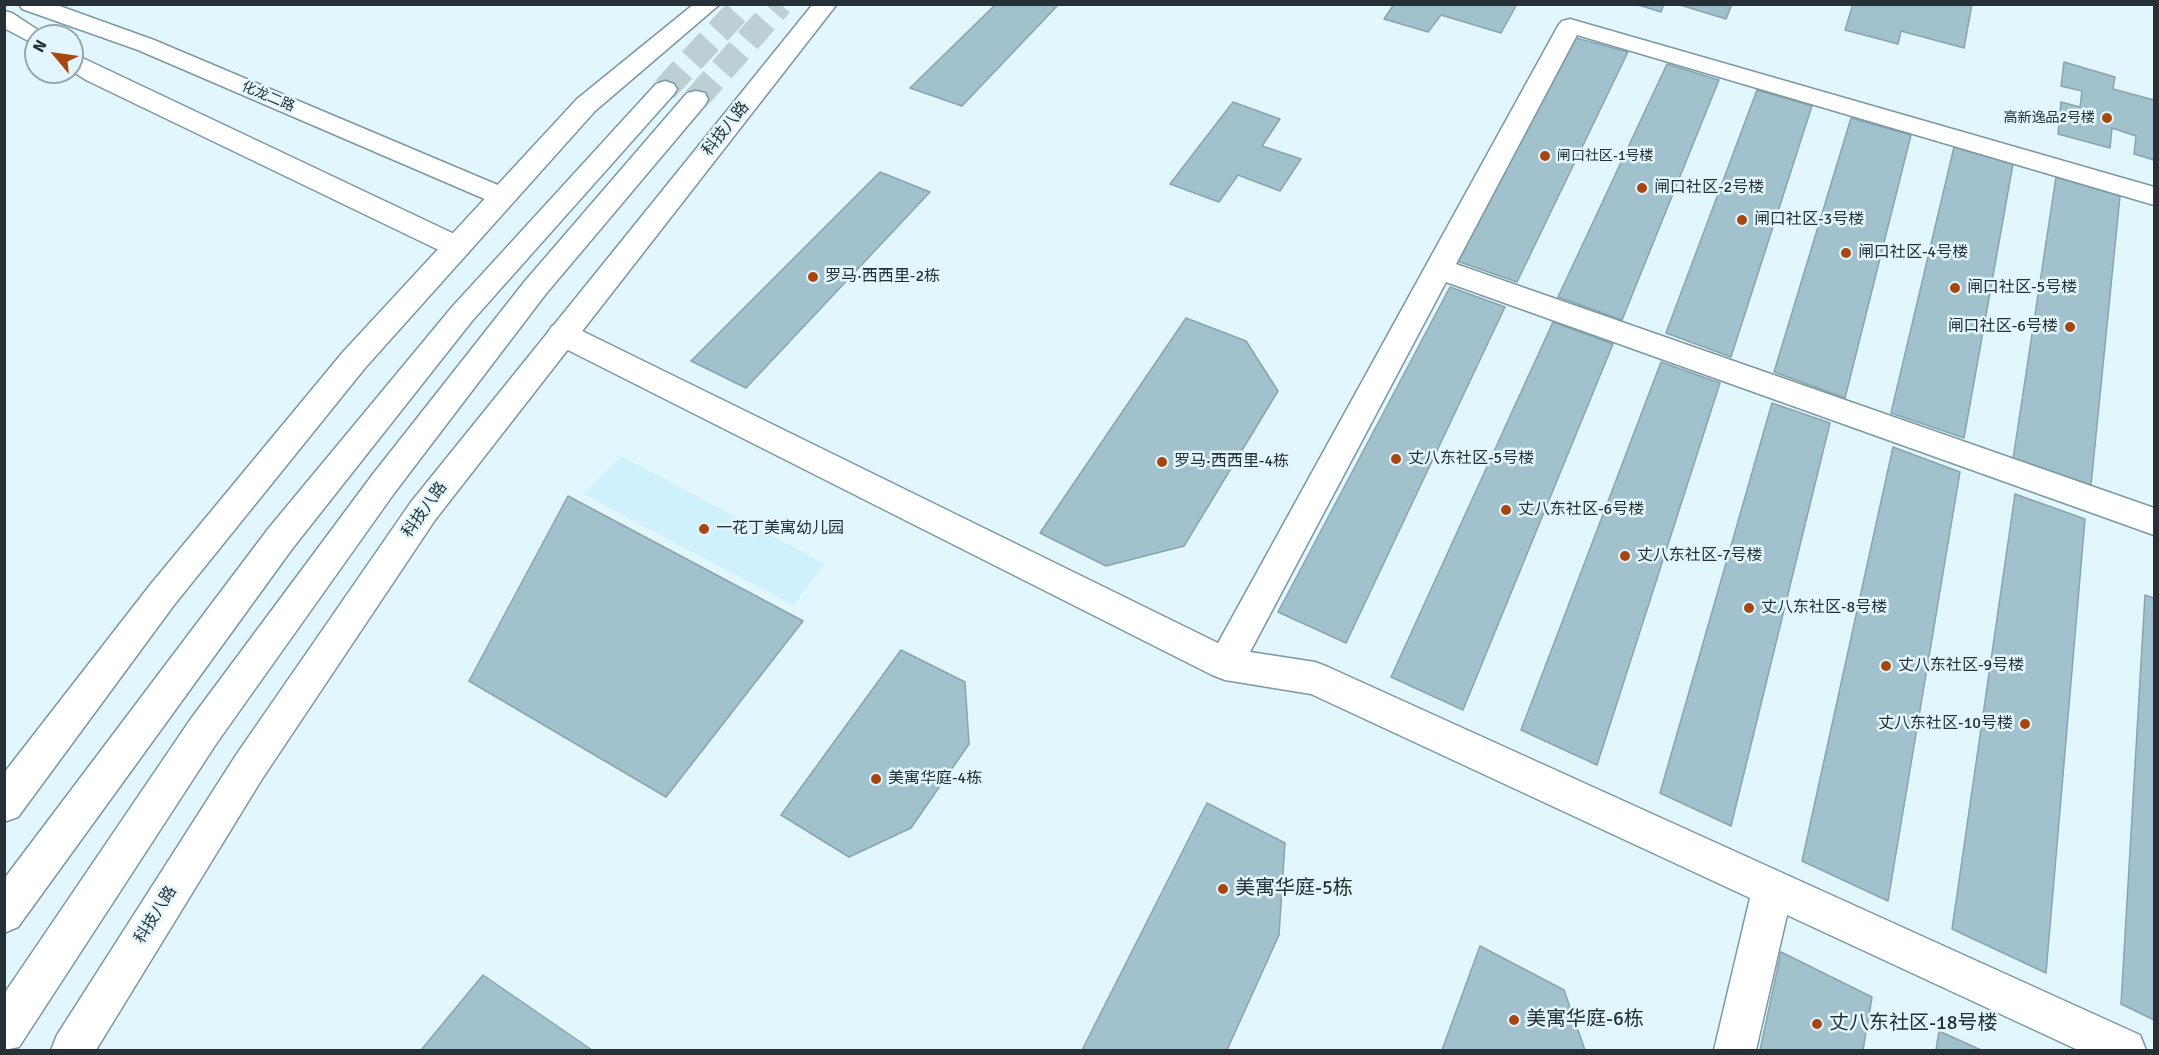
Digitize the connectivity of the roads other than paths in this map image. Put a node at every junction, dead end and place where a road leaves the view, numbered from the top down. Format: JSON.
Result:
{"nodes":[{"id":1,"x":30,"y":4,"type":"edge"},
{"id":2,"x":709,"y":4,"type":"edge"},
{"id":3,"x":826,"y":4,"type":"edge"},
{"id":4,"x":4,"y":18,"type":"edge"},
{"id":5,"x":24,"y":30,"type":"edge"},
{"id":6,"x":84,"y":68,"type":"edge"},
{"id":7,"x":665,"y":89,"type":"tunnel mouth"},
{"id":8,"x":696,"y":99,"type":"tunnel mouth"},
{"id":9,"x":2154,"y":196,"type":"edge"},
{"id":10,"x":503,"y":197,"type":"junction"},
{"id":11,"x":457,"y":247,"type":"junction"},
{"id":12,"x":1437,"y":268,"type":"junction"},
{"id":13,"x":562,"y":334,"type":"junction"},
{"id":14,"x":2154,"y":522,"type":"edge"},
{"id":15,"x":1226,"y":664,"type":"junction"},
{"id":16,"x":4,"y":804,"type":"edge"},
{"id":17,"x":1773,"y":887,"type":"junction"},
{"id":18,"x":4,"y":913,"type":"edge"},
{"id":19,"x":4,"y":1032,"type":"edge"},
{"id":20,"x":72,"y":1050,"type":"edge"},
{"id":21,"x":1735,"y":1050,"type":"edge"},
{"id":22,"x":2125,"y":1050,"type":"edge"}],
"edges":[{"from":1,"to":10,"type":"main road","name":"化龙二路"},
{"from":2,"to":10,"type":"main road"},
{"from":3,"to":13,"type":"main road","name":"科技八路"},
{"from":4,"to":5,"type":"main road"},
{"from":6,"to":11,"type":"main road"},
{"from":7,"to":18,"type":"main road"},
{"from":8,"to":19,"type":"main road"},
{"from":9,"to":12,"type":"main road"},
{"from":10,"to":11,"type":"main road"},
{"from":11,"to":16,"type":"main road"},
{"from":12,"to":14,"type":"main road"},
{"from":12,"to":15,"type":"main road"},
{"from":13,"to":15,"type":"main road"},
{"from":13,"to":20,"type":"main road","name":"科技八路"},
{"from":15,"to":17,"type":"main road"},
{"from":17,"to":21,"type":"main road"},
{"from":17,"to":22,"type":"main road"}]}
